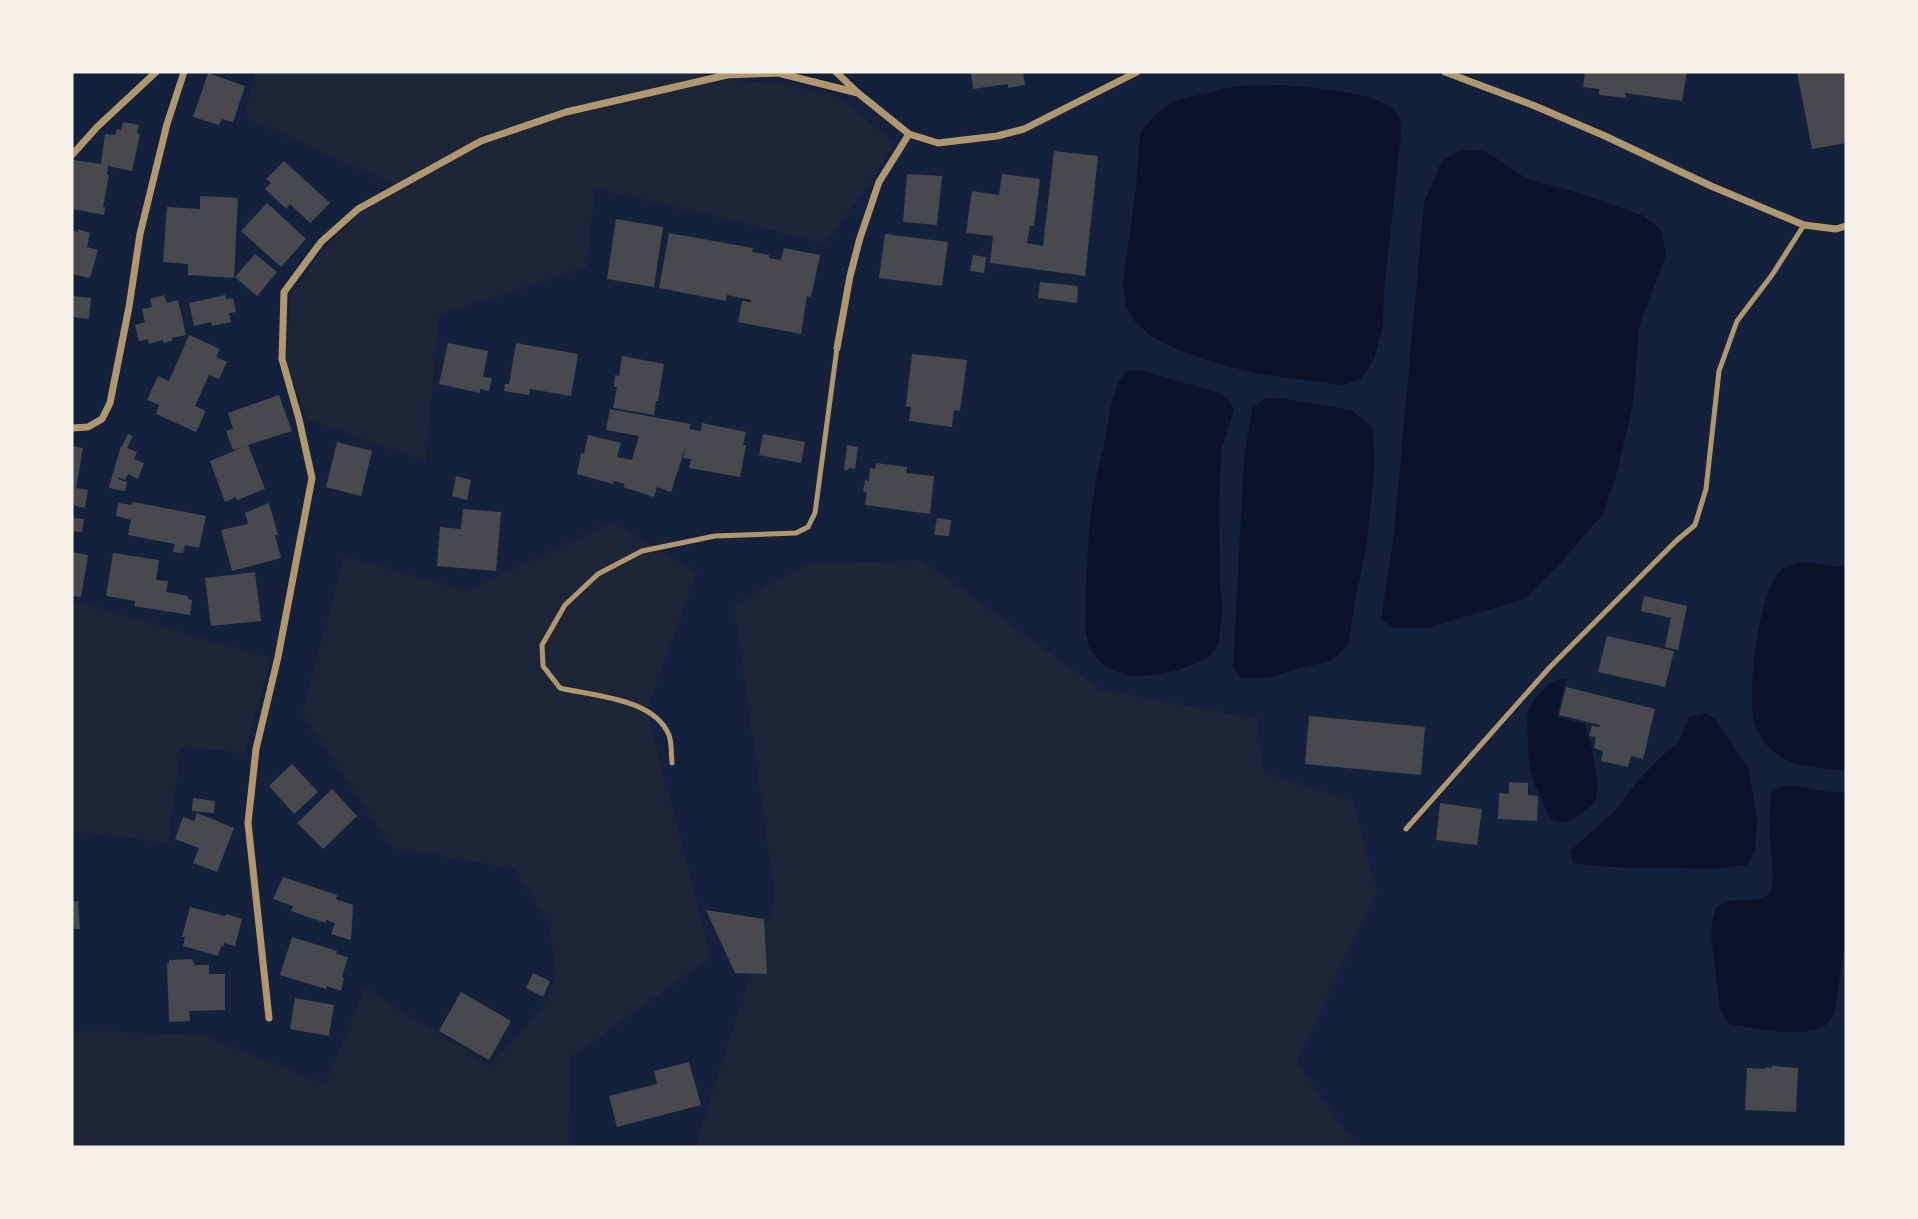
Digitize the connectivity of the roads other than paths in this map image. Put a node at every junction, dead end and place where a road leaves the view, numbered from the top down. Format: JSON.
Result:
{"nodes":[{"id":1,"x":156,"y":72,"type":"edge"},
{"id":2,"x":184,"y":72,"type":"edge"},
{"id":3,"x":836,"y":72,"type":"edge"},
{"id":4,"x":1137,"y":72,"type":"edge"},
{"id":5,"x":1445,"y":72,"type":"edge"},
{"id":6,"x":858,"y":93,"type":"junction"},
{"id":7,"x":909,"y":134,"type":"junction"},
{"id":8,"x":72,"y":155,"type":"edge"},
{"id":9,"x":1804,"y":225,"type":"junction"},
{"id":10,"x":1846,"y":226,"type":"edge"},
{"id":11,"x":837,"y":348,"type":"joint"},
{"id":12,"x":72,"y":428,"type":"edge"},
{"id":13,"x":672,"y":763,"type":"dead end"},
{"id":14,"x":1406,"y":829,"type":"dead end"},
{"id":15,"x":269,"y":1018,"type":"dead end"}],
"edges":[{"from":1,"to":8,"type":"street"},
{"from":2,"to":12,"type":"street"},
{"from":3,"to":6,"type":"street"},
{"from":4,"to":7,"type":"street"},
{"from":5,"to":9,"type":"street"},
{"from":6,"to":7,"type":"street"},
{"from":6,"to":15,"type":"street"},
{"from":7,"to":11,"type":"street"},
{"from":9,"to":10,"type":"street"},
{"from":9,"to":14,"type":"lane"},
{"from":11,"to":13,"type":"lane"}]}
